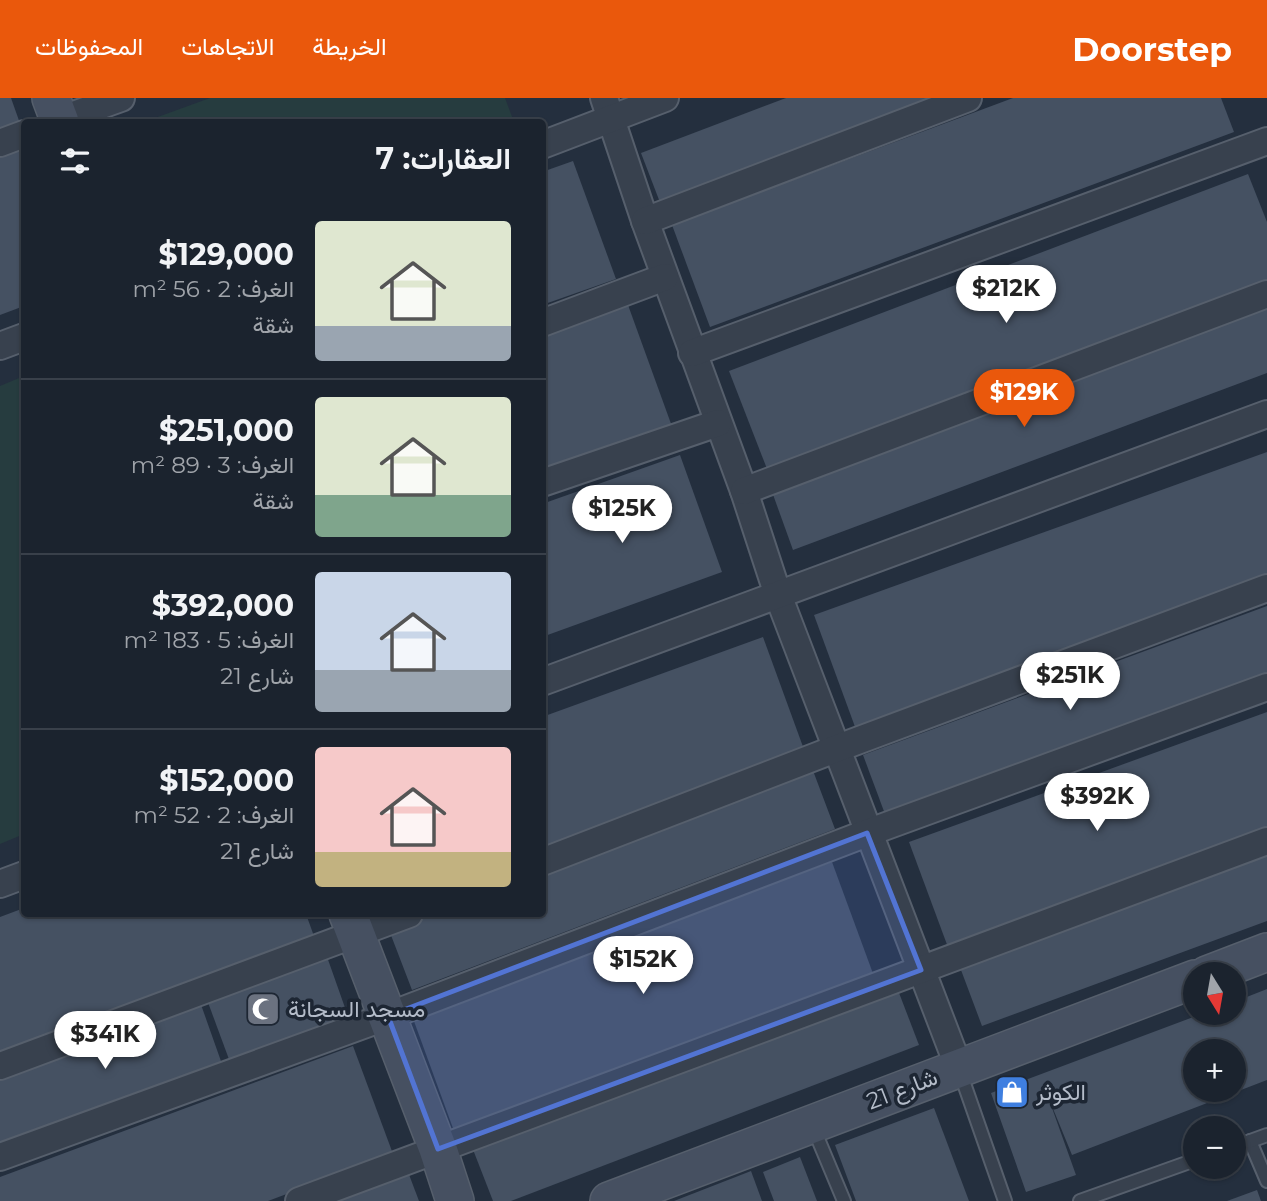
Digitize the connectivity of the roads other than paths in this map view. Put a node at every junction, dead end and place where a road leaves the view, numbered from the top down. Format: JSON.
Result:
{"nodes":[{"id":1,"x":121,"y":98,"type":"edge"},
{"id":2,"x":665,"y":98,"type":"edge"},
{"id":3,"x":968,"y":98,"type":"edge"},
{"id":4,"x":608,"y":109,"type":"edge"},
{"id":5,"x":56,"y":116,"type":"edge"},
{"id":6,"x":21,"y":135,"type":"edge"},
{"id":7,"x":1267,"y":141,"type":"edge"},
{"id":8,"x":0,"y":142,"type":"edge"},
{"id":9,"x":546,"y":143,"type":"edge"},
{"id":10,"x":645,"y":220,"type":"junction"},
{"id":11,"x":665,"y":277,"type":"junction"},
{"id":12,"x":1267,"y":294,"type":"edge"},
{"id":13,"x":546,"y":322,"type":"edge"},
{"id":14,"x":21,"y":338,"type":"edge"},
{"id":15,"x":0,"y":346,"type":"edge"},
{"id":16,"x":692,"y":353,"type":"junction"},
{"id":17,"x":1267,"y":414,"type":"edge"},
{"id":18,"x":718,"y":423,"type":"junction"},
{"id":19,"x":546,"y":482,"type":"edge"},
{"id":20,"x":744,"y":491,"type":"junction"},
{"id":21,"x":1267,"y":588,"type":"edge"},
{"id":22,"x":778,"y":595,"type":"junction"},
{"id":23,"x":546,"y":681,"type":"edge"},
{"id":24,"x":1267,"y":687,"type":"edge"},
{"id":25,"x":838,"y":748,"type":"junction"},
{"id":26,"x":867,"y":833,"type":"junction"},
{"id":27,"x":1267,"y":841,"type":"edge"},
{"id":28,"x":546,"y":860,"type":"edge"},
{"id":29,"x":21,"y":876,"type":"edge"},
{"id":30,"x":0,"y":884,"type":"edge"},
{"id":31,"x":392,"y":917,"type":"edge"},
{"id":32,"x":352,"y":924,"type":"edge"},
{"id":33,"x":1267,"y":952,"type":"edge"},
{"id":34,"x":1241,"y":962,"type":"edge"},
{"id":35,"x":920,"y":970,"type":"junction"},
{"id":36,"x":1183,"y":984,"type":"edge"},
{"id":37,"x":388,"y":1016,"type":"junction"},
{"id":38,"x":0,"y":1066,"type":"edge"},
{"id":39,"x":959,"y":1068,"type":"junction"},
{"id":40,"x":812,"y":1124,"type":"junction"},
{"id":41,"x":1267,"y":1135,"type":"edge"},
{"id":42,"x":1250,"y":1141,"type":"junction"},
{"id":43,"x":1246,"y":1142,"type":"edge"},
{"id":44,"x":438,"y":1149,"type":"junction"},
{"id":45,"x":0,"y":1157,"type":"edge"},
{"id":46,"x":1183,"y":1164,"type":"edge"},
{"id":47,"x":1267,"y":1181,"type":"edge"},
{"id":48,"x":299,"y":1201,"type":"edge"},
{"id":49,"x":455,"y":1201,"type":"edge"},
{"id":50,"x":609,"y":1201,"type":"edge"},
{"id":51,"x":844,"y":1201,"type":"edge"},
{"id":52,"x":1005,"y":1201,"type":"edge"},
{"id":53,"x":1080,"y":1201,"type":"edge"}],
"edges":[{"from":1,"to":5,"type":"street"},
{"from":2,"to":4,"type":"street"},
{"from":3,"to":10,"type":"street"},
{"from":4,"to":9,"type":"street"},
{"from":4,"to":10,"type":"street"},
{"from":6,"to":8,"type":"street"},
{"from":7,"to":16,"type":"street"},
{"from":10,"to":11,"type":"street"},
{"from":11,"to":13,"type":"street"},
{"from":11,"to":16,"type":"street"},
{"from":12,"to":20,"type":"street"},
{"from":14,"to":15,"type":"street"},
{"from":16,"to":18,"type":"street"},
{"from":17,"to":22,"type":"street"},
{"from":18,"to":19,"type":"street"},
{"from":18,"to":20,"type":"street"},
{"from":20,"to":22,"type":"street"},
{"from":21,"to":25,"type":"street"},
{"from":22,"to":23,"type":"street"},
{"from":22,"to":25,"type":"street"},
{"from":24,"to":26,"type":"street"},
{"from":25,"to":26,"type":"street"},
{"from":25,"to":28,"type":"street"},
{"from":26,"to":35,"type":"street"},
{"from":26,"to":37,"type":"street"},
{"from":27,"to":35,"type":"street"},
{"from":29,"to":30,"type":"street"},
{"from":31,"to":32,"type":"street"},
{"from":32,"to":37,"type":"street"},
{"from":32,"to":38,"type":"street"},
{"from":33,"to":34,"type":"street"},
{"from":35,"to":39,"type":"street"},
{"from":35,"to":44,"type":"street"},
{"from":36,"to":39,"type":"street","name":"شارع 21"},
{"from":37,"to":44,"type":"street"},
{"from":37,"to":45,"type":"street"},
{"from":39,"to":40,"type":"street","name":"شارع 21"},
{"from":39,"to":52,"type":"lane"},
{"from":40,"to":50,"type":"street","name":"شارع 21"},
{"from":40,"to":51,"type":"lane"},
{"from":41,"to":42,"type":"lane"},
{"from":42,"to":43,"type":"lane"},
{"from":42,"to":47,"type":"lane"},
{"from":44,"to":48,"type":"street"},
{"from":44,"to":49,"type":"street"},
{"from":46,"to":53,"type":"lane"}]}
